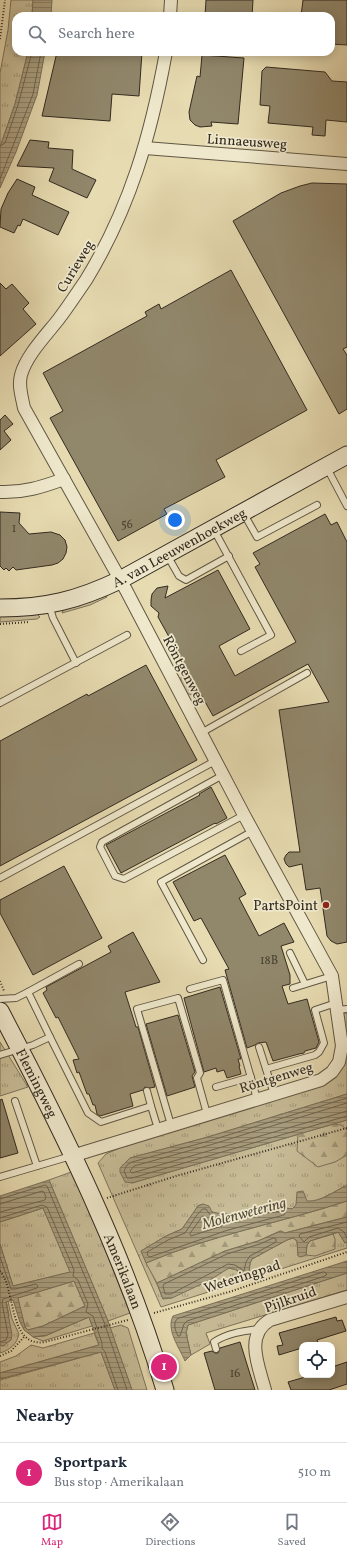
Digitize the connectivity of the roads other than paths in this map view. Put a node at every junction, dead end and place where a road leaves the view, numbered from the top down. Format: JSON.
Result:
{"nodes":[{"id":1,"x":171,"y":0,"type":"edge"},
{"id":2,"x":170,"y":12,"type":"edge"},
{"id":3,"x":165,"y":56,"type":"edge"},
{"id":4,"x":145,"y":148,"type":"junction"},
{"id":5,"x":347,"y":164,"type":"edge"},
{"id":6,"x":347,"y":455,"type":"edge"},
{"id":7,"x":326,"y":467,"type":"junction"},
{"id":8,"x":64,"y":479,"type":"junction"},
{"id":9,"x":347,"y":490,"type":"edge"},
{"id":10,"x":0,"y":492,"type":"edge"},
{"id":11,"x":340,"y":493,"type":"junction"},
{"id":12,"x":317,"y":505,"type":"dead end"},
{"id":13,"x":347,"y":506,"type":"edge"},
{"id":14,"x":243,"y":512,"type":"junction"},
{"id":15,"x":213,"y":528,"type":"junction"},
{"id":16,"x":167,"y":554,"type":"junction"},
{"id":17,"x":228,"y":556,"type":"junction"},
{"id":18,"x":120,"y":580,"type":"junction"},
{"id":19,"x":49,"y":605,"type":"junction"},
{"id":20,"x":0,"y":608,"type":"edge"},
{"id":21,"x":127,"y":635,"type":"dead end"},
{"id":22,"x":241,"y":651,"type":"dead end"},
{"id":23,"x":76,"y":663,"type":"junction"},
{"id":24,"x":307,"y":673,"type":"dead end"},
{"id":25,"x":0,"y":703,"type":"edge"},
{"id":26,"x":201,"y":733,"type":"junction"},
{"id":27,"x":216,"y":761,"type":"junction"},
{"id":28,"x":223,"y":775,"type":"junction"},
{"id":29,"x":244,"y":815,"type":"junction"},
{"id":30,"x":253,"y":831,"type":"junction"},
{"id":31,"x":0,"y":878,"type":"edge"},
{"id":32,"x":290,"y":953,"type":"dead end"},
{"id":33,"x":203,"y":960,"type":"dead end"},
{"id":34,"x":79,"y":964,"type":"dead end"},
{"id":35,"x":332,"y":976,"type":"junction"},
{"id":36,"x":305,"y":984,"type":"junction"},
{"id":37,"x":293,"y":988,"type":"dead end"},
{"id":38,"x":190,"y":989,"type":"dead end"},
{"id":39,"x":28,"y":992,"type":"junction"},
{"id":40,"x":0,"y":999,"type":"edge"},
{"id":41,"x":340,"y":1007,"type":"edge"},
{"id":42,"x":0,"y":1011,"type":"edge"},
{"id":43,"x":50,"y":1037,"type":"junction"},
{"id":44,"x":259,"y":1047,"type":"dead end"},
{"id":45,"x":20,"y":1049,"type":"junction"},
{"id":46,"x":0,"y":1055,"type":"edge"},
{"id":47,"x":266,"y":1069,"type":"junction"},
{"id":48,"x":251,"y":1077,"type":"junction"},
{"id":49,"x":216,"y":1087,"type":"dead end"},
{"id":50,"x":147,"y":1091,"type":"dead end"},
{"id":51,"x":274,"y":1094,"type":"junction"},
{"id":52,"x":257,"y":1099,"type":"junction"},
{"id":53,"x":14,"y":1101,"type":"dead end"},
{"id":54,"x":151,"y":1106,"type":"junction"},
{"id":55,"x":207,"y":1114,"type":"junction"},
{"id":56,"x":171,"y":1125,"type":"junction"},
{"id":57,"x":158,"y":1129,"type":"junction"},
{"id":58,"x":72,"y":1156,"type":"junction"},
{"id":59,"x":37,"y":1166,"type":"junction"},
{"id":60,"x":0,"y":1177,"type":"edge"},
{"id":61,"x":347,"y":1297,"type":"edge"},
{"id":62,"x":260,"y":1329,"type":"junction"},
{"id":63,"x":216,"y":1349,"type":"dead end"},
{"id":64,"x":165,"y":1390,"type":"edge"},
{"id":65,"x":265,"y":1390,"type":"edge"}],
"edges":[{"from":1,"to":2,"type":"street"},
{"from":3,"to":4,"type":"street","name":"Curieweg"},
{"from":4,"to":5,"type":"street","name":"Linnaeusweg"},
{"from":4,"to":8,"type":"street","name":"Curieweg"},
{"from":6,"to":7,"type":"street","name":"A. van Leeuwenhoekweg"},
{"from":7,"to":11,"type":"lane"},
{"from":7,"to":14,"type":"street","name":"A. van Leeuwenhoekweg"},
{"from":8,"to":10,"type":"street"},
{"from":8,"to":18,"type":"street","name":"Curieweg"},
{"from":9,"to":11,"type":"lane"},
{"from":11,"to":13,"type":"lane"},
{"from":12,"to":14,"type":"lane"},
{"from":14,"to":15,"type":"street","name":"A. van Leeuwenhoekweg"},
{"from":15,"to":16,"type":"street","name":"A. van Leeuwenhoekweg"},
{"from":15,"to":17,"type":"lane"},
{"from":16,"to":17,"type":"lane"},
{"from":16,"to":18,"type":"street","name":"A. van Leeuwenhoekweg"},
{"from":17,"to":22,"type":"lane"},
{"from":18,"to":19,"type":"street","name":"A. van Leeuwenhoekweg"},
{"from":18,"to":26,"type":"street","name":"Röntgenweg"},
{"from":19,"to":20,"type":"street","name":"A. van Leeuwenhoekweg"},
{"from":19,"to":23,"type":"lane"},
{"from":21,"to":23,"type":"lane"},
{"from":23,"to":25,"type":"lane"},
{"from":24,"to":26,"type":"lane"},
{"from":26,"to":27,"type":"street","name":"Röntgenweg"},
{"from":27,"to":28,"type":"street","name":"Röntgenweg"},
{"from":27,"to":31,"type":"lane"},
{"from":28,"to":29,"type":"street","name":"Röntgenweg"},
{"from":28,"to":29,"type":"lane"},
{"from":29,"to":30,"type":"street","name":"Röntgenweg"},
{"from":30,"to":33,"type":"lane"},
{"from":30,"to":35,"type":"street","name":"Röntgenweg"},
{"from":32,"to":36,"type":"lane"},
{"from":34,"to":39,"type":"lane"},
{"from":35,"to":36,"type":"lane"},
{"from":35,"to":41,"type":"street","name":"Röntgenweg"},
{"from":36,"to":37,"type":"lane"},
{"from":38,"to":48,"type":"lane"},
{"from":39,"to":40,"type":"lane"},
{"from":39,"to":43,"type":"lane"},
{"from":41,"to":47,"type":"lane"},
{"from":41,"to":51,"type":"street","name":"Röntgenweg"},
{"from":42,"to":45,"type":"street","name":"Flemingweg"},
{"from":43,"to":45,"type":"lane"},
{"from":43,"to":54,"type":"lane"},
{"from":44,"to":47,"type":"lane"},
{"from":45,"to":46,"type":"lane"},
{"from":45,"to":58,"type":"street","name":"Flemingweg"},
{"from":47,"to":51,"type":"lane"},
{"from":48,"to":49,"type":"lane"},
{"from":48,"to":52,"type":"lane"},
{"from":50,"to":54,"type":"lane"},
{"from":51,"to":52,"type":"street","name":"Röntgenweg"},
{"from":52,"to":55,"type":"street","name":"Röntgenweg"},
{"from":53,"to":59,"type":"lane"},
{"from":54,"to":57,"type":"lane"},
{"from":55,"to":56,"type":"street","name":"Röntgenweg"},
{"from":55,"to":56,"type":"lane"},
{"from":56,"to":57,"type":"street","name":"Röntgenweg"},
{"from":57,"to":58,"type":"street","name":"Röntgenweg"},
{"from":58,"to":59,"type":"lane"},
{"from":58,"to":64,"type":"street","name":"Amerikalaan"},
{"from":59,"to":60,"type":"lane"},
{"from":61,"to":62,"type":"street","name":"Pijlkruid"},
{"from":62,"to":63,"type":"lane"},
{"from":62,"to":65,"type":"street","name":"Pijlkruid"}]}
